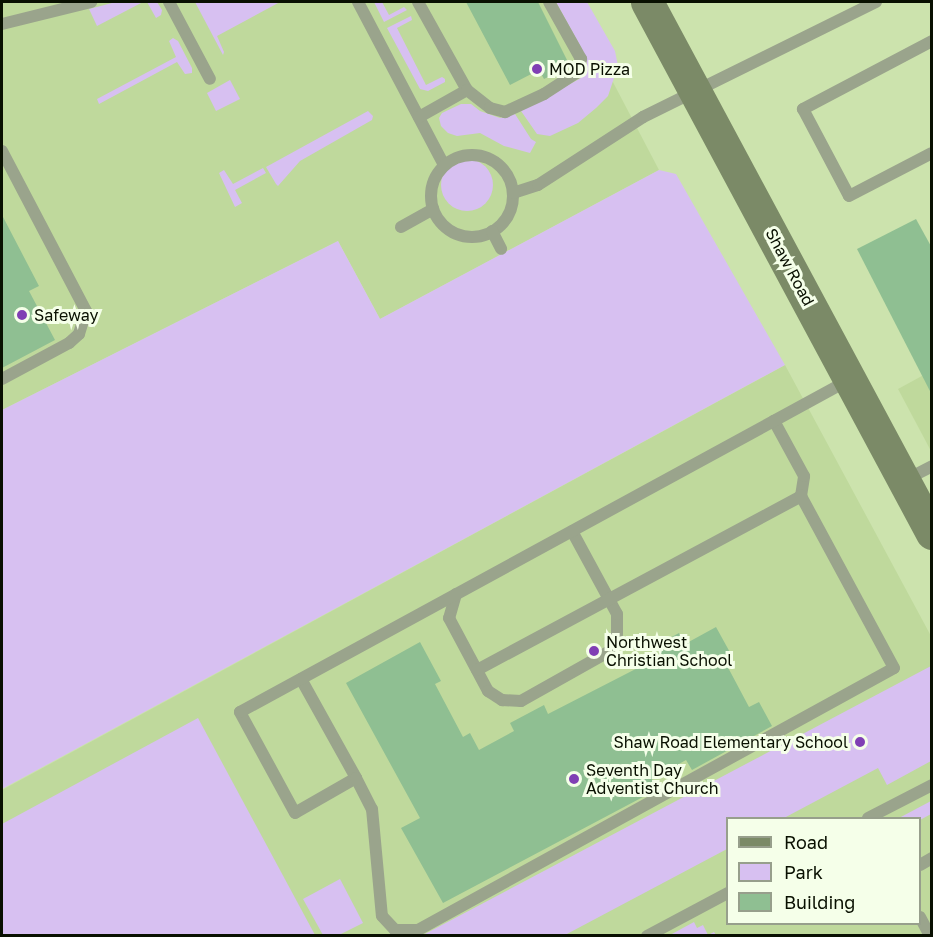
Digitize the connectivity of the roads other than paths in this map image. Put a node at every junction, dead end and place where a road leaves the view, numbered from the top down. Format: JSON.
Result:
{"nodes":[{"id":1,"x":86,"y":2,"type":"edge"},
{"id":2,"x":169,"y":2,"type":"edge"},
{"id":3,"x":358,"y":2,"type":"edge"},
{"id":4,"x":418,"y":2,"type":"edge"},
{"id":5,"x":549,"y":2,"type":"edge"},
{"id":6,"x":647,"y":2,"type":"edge"},
{"id":7,"x":876,"y":2,"type":"edge"},
{"id":8,"x":2,"y":24,"type":"edge"},
{"id":9,"x":932,"y":41,"type":"edge"},
{"id":10,"x":210,"y":79,"type":"dead end"},
{"id":11,"x":467,"y":90,"type":"junction"},
{"id":12,"x":694,"y":91,"type":"junction"},
{"id":13,"x":419,"y":117,"type":"junction"},
{"id":14,"x":2,"y":151,"type":"edge"},
{"id":15,"x":932,"y":153,"type":"edge"},
{"id":16,"x":444,"y":165,"type":"junction"},
{"id":17,"x":513,"y":193,"type":"junction"},
{"id":18,"x":433,"y":209,"type":"junction"},
{"id":19,"x":401,"y":227,"type":"dead end"},
{"id":20,"x":492,"y":231,"type":"junction"},
{"id":21,"x":501,"y":249,"type":"dead end"},
{"id":22,"x":2,"y":380,"type":"edge"},
{"id":23,"x":850,"y":380,"type":"junction"},
{"id":24,"x":774,"y":421,"type":"junction"},
{"id":25,"x":918,"y":473,"type":"edge"},
{"id":26,"x":801,"y":496,"type":"junction"},
{"id":27,"x":572,"y":531,"type":"junction"},
{"id":28,"x":932,"y":533,"type":"edge"},
{"id":29,"x":456,"y":594,"type":"junction"},
{"id":30,"x":609,"y":600,"type":"junction"},
{"id":31,"x":477,"y":670,"type":"junction"},
{"id":32,"x":301,"y":679,"type":"junction"},
{"id":33,"x":356,"y":778,"type":"junction"},
{"id":34,"x":932,"y":785,"type":"edge"},
{"id":35,"x":872,"y":817,"type":"edge"},
{"id":36,"x":726,"y":894,"type":"edge"},
{"id":37,"x":921,"y":919,"type":"edge"},
{"id":38,"x":396,"y":933,"type":"edge"},
{"id":39,"x":647,"y":936,"type":"edge"},
{"id":40,"x":930,"y":936,"type":"edge"}],
"edges":[{"from":1,"to":8,"type":"lane"},
{"from":2,"to":10,"type":"lane"},
{"from":3,"to":13,"type":"lane"},
{"from":4,"to":11,"type":"lane"},
{"from":5,"to":11,"type":"lane"},
{"from":6,"to":12,"type":"main road","name":"Shaw Road"},
{"from":7,"to":12,"type":"lane"},
{"from":9,"to":15,"type":"lane"},
{"from":11,"to":13,"type":"lane"},
{"from":12,"to":17,"type":"lane"},
{"from":12,"to":23,"type":"main road","name":"Shaw Road"},
{"from":13,"to":16,"type":"lane"},
{"from":14,"to":22,"type":"lane"},
{"from":16,"to":17,"type":"lane"},
{"from":16,"to":18,"type":"lane"},
{"from":17,"to":20,"type":"lane"},
{"from":18,"to":19,"type":"lane"},
{"from":18,"to":20,"type":"lane"},
{"from":20,"to":21,"type":"lane"},
{"from":23,"to":24,"type":"lane"},
{"from":23,"to":25,"type":"main road","name":"Shaw Road"},
{"from":24,"to":26,"type":"lane"},
{"from":24,"to":27,"type":"lane"},
{"from":25,"to":28,"type":"main road","name":"Shaw Road"},
{"from":26,"to":30,"type":"lane"},
{"from":26,"to":38,"type":"lane"},
{"from":27,"to":29,"type":"lane"},
{"from":27,"to":30,"type":"lane"},
{"from":29,"to":31,"type":"lane"},
{"from":29,"to":32,"type":"lane"},
{"from":30,"to":31,"type":"lane"},
{"from":30,"to":31,"type":"lane"},
{"from":32,"to":33,"type":"lane"},
{"from":32,"to":33,"type":"lane"},
{"from":33,"to":38,"type":"lane"},
{"from":34,"to":35,"type":"lane"},
{"from":36,"to":39,"type":"lane"},
{"from":37,"to":40,"type":"lane"}]}
